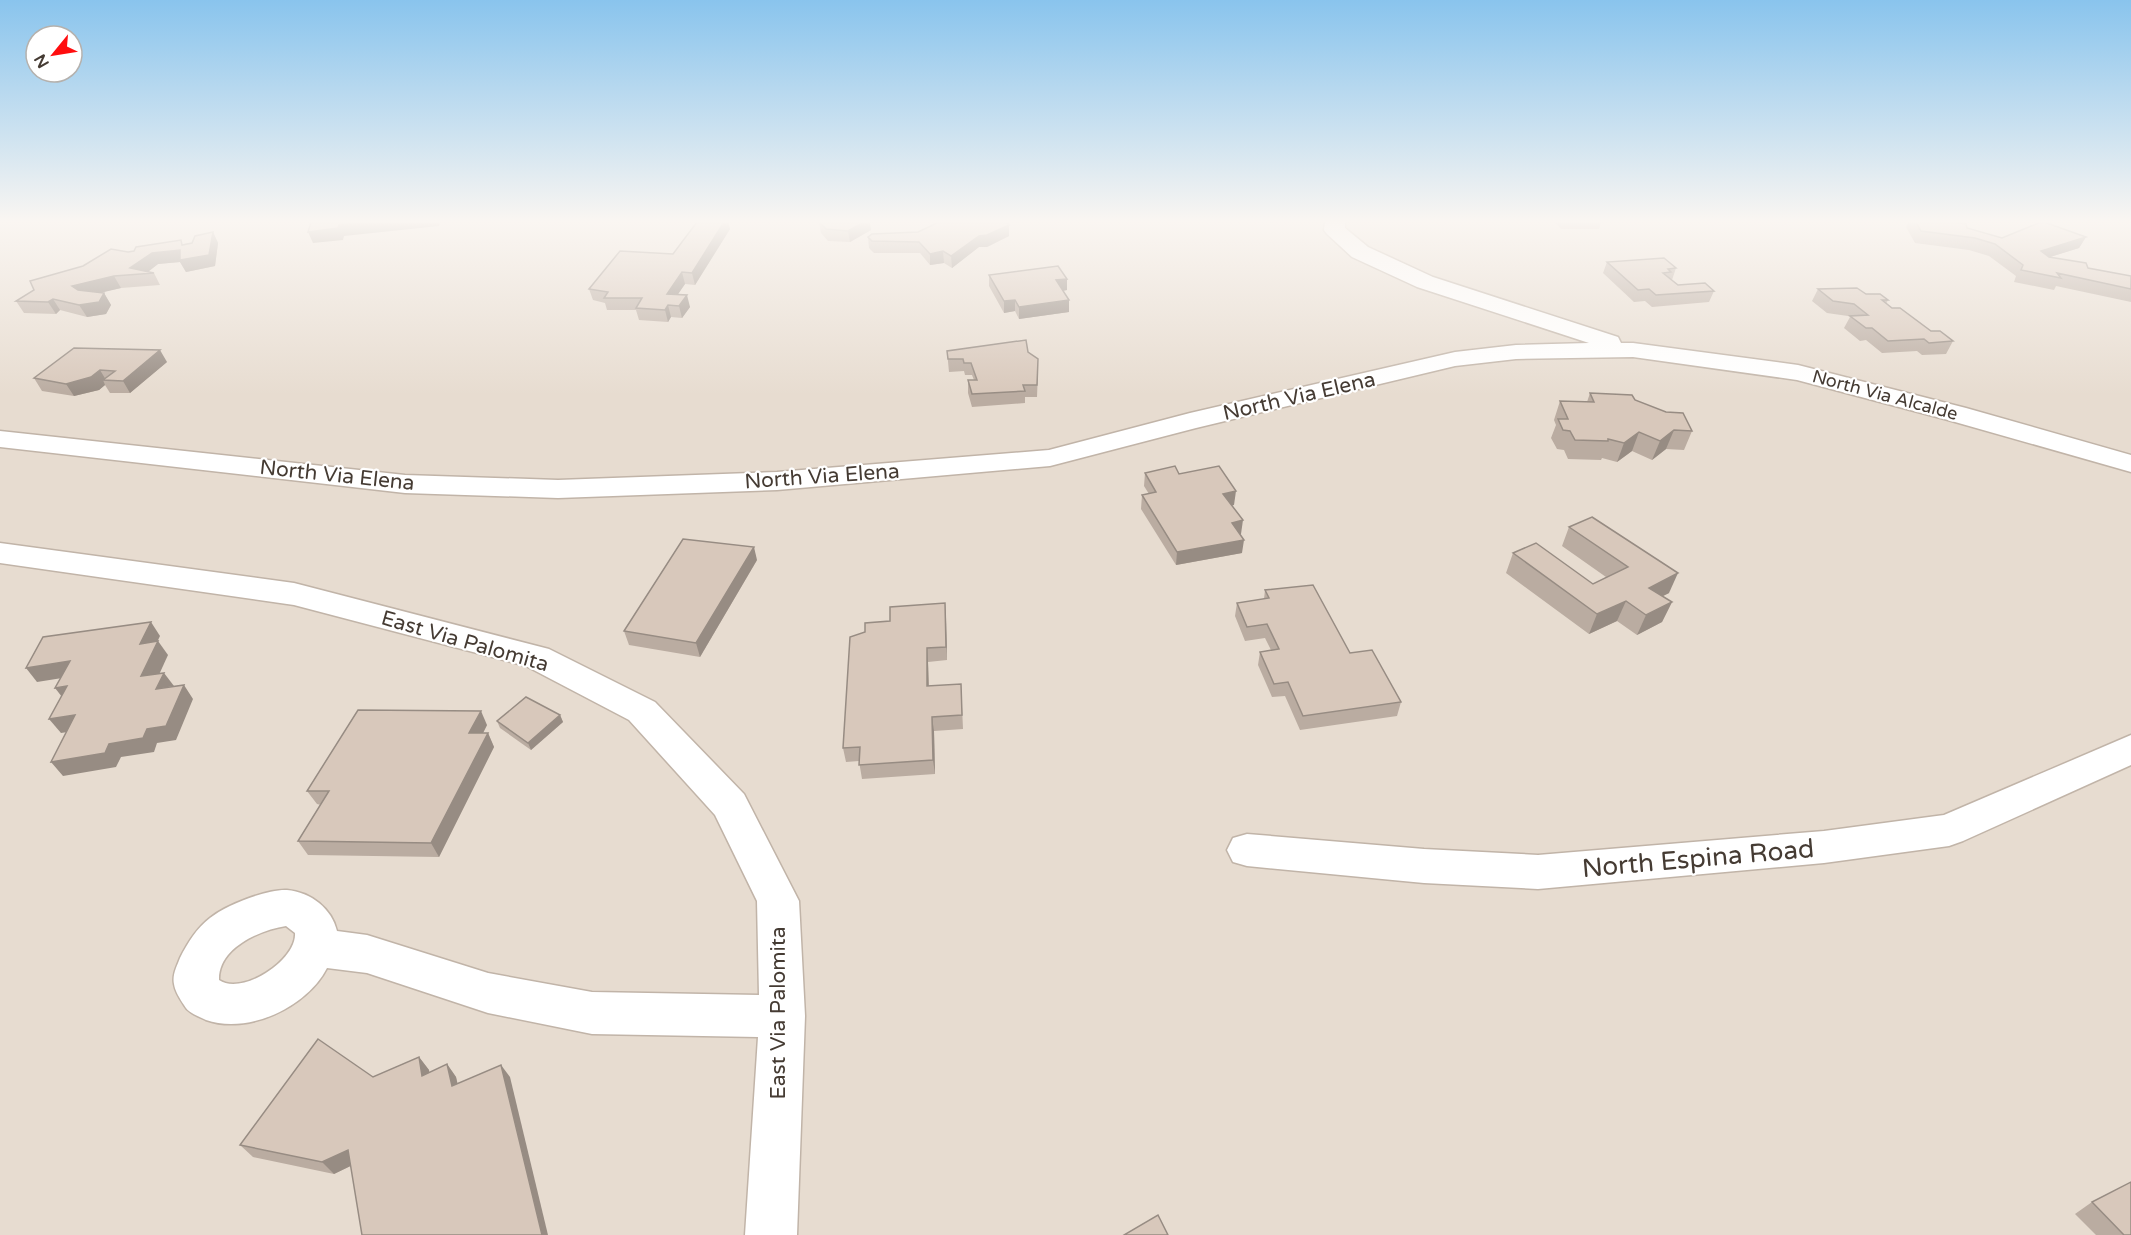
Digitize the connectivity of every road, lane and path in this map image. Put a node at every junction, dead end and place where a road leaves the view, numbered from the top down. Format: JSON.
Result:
{"nodes":[{"id":1,"x":1420,"y":280,"type":"edge"},
{"id":2,"x":1633,"y":350,"type":"junction"},
{"id":3,"x":0,"y":439,"type":"edge"},
{"id":4,"x":2131,"y":464,"type":"edge"},
{"id":5,"x":8,"y":560,"type":"edge"},
{"id":6,"x":2131,"y":749,"type":"edge"},
{"id":7,"x":1247,"y":850,"type":"dead end"},
{"id":8,"x":315,"y":947,"type":"dead end"},
{"id":9,"x":782,"y":1016,"type":"junction"},
{"id":10,"x":771,"y":1235,"type":"edge"}],
"edges":[{"from":1,"to":2,"type":"street"},
{"from":2,"to":3,"type":"street","name":"North Via Elena"},
{"from":2,"to":4,"type":"street","name":"North Via Alcalde"},
{"from":5,"to":9,"type":"street","name":"East Via Palomita"},
{"from":6,"to":7,"type":"street","name":"North Espina Road"},
{"from":8,"to":9,"type":"street"},
{"from":9,"to":10,"type":"street","name":"East Via Palomita"}]}
